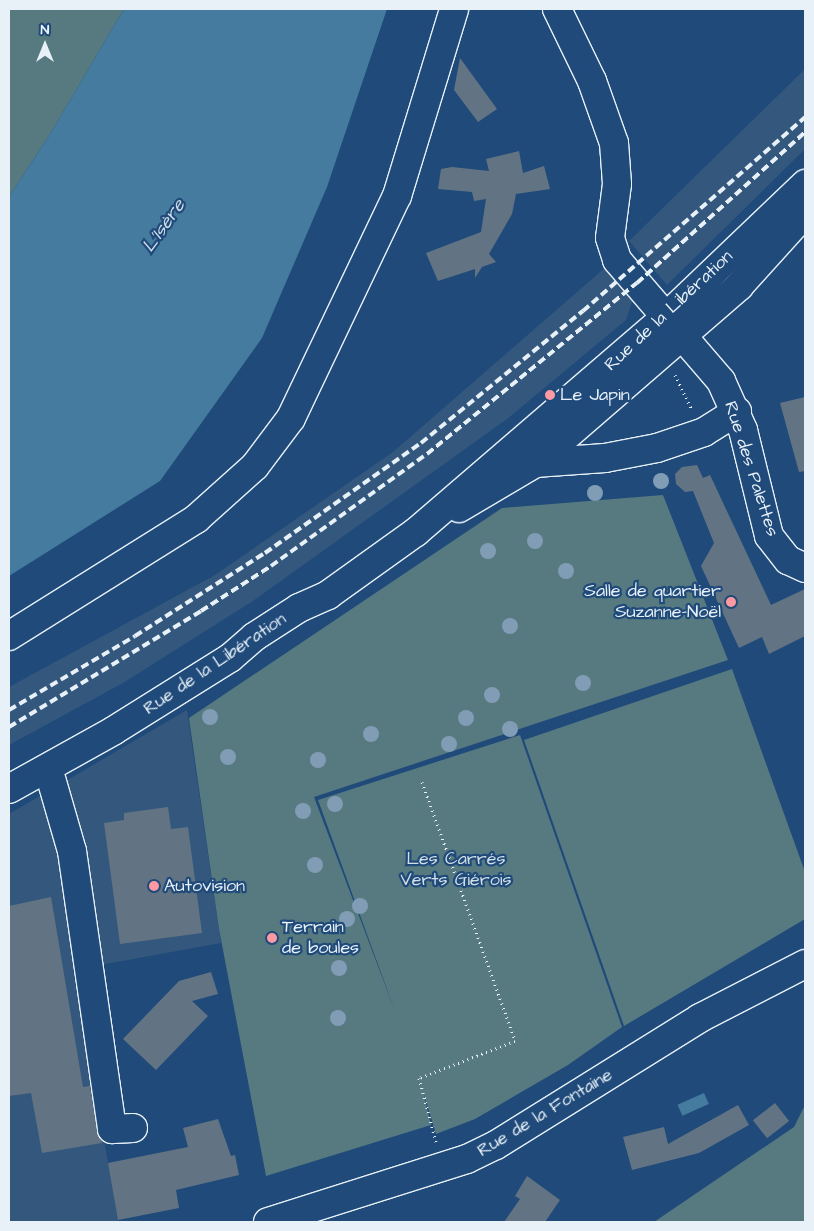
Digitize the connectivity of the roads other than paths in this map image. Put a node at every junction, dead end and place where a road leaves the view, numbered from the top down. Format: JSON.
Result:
{"nodes":[{"id":1,"x":454,"y":9,"type":"edge"},
{"id":2,"x":557,"y":9,"type":"edge"},
{"id":3,"x":805,"y":184,"type":"edge"},
{"id":4,"x":805,"y":213,"type":"edge"},
{"id":5,"x":670,"y":336,"type":"junction"},
{"id":6,"x":737,"y":411,"type":"junction"},
{"id":7,"x":535,"y":463,"type":"junction"},
{"id":8,"x":416,"y":532,"type":"junction"},
{"id":9,"x":805,"y":568,"type":"edge"},
{"id":10,"x":9,"y":636,"type":"edge"},
{"id":11,"x":56,"y":764,"type":"junction"},
{"id":12,"x":9,"y":789,"type":"edge"},
{"id":13,"x":100,"y":949,"type":"dead end"},
{"id":14,"x":805,"y":964,"type":"edge"},
{"id":15,"x":133,"y":1128,"type":"dead end"},
{"id":16,"x":268,"y":1222,"type":"edge"}],
"edges":[{"from":1,"to":10,"type":"main road"},
{"from":2,"to":5,"type":"main road","name":"Rue des Palettes"},
{"from":3,"to":5,"type":"main road","name":"Rue de la Libération"},
{"from":4,"to":5,"type":"main road","name":"Rue de la Libération"},
{"from":5,"to":6,"type":"main road","name":"Rue des Palettes"},
{"from":5,"to":7,"type":"main road","name":"Rue de la Libération"},
{"from":5,"to":8,"type":"main road","name":"Rue de la Libération"},
{"from":6,"to":7,"type":"main road"},
{"from":6,"to":9,"type":"main road","name":"Rue des Palettes"},
{"from":7,"to":8,"type":"main road","name":"Rue de la Libération"},
{"from":8,"to":11,"type":"main road","name":"Rue de la Libération"},
{"from":11,"to":12,"type":"main road","name":"Rue de la Libération"},
{"from":11,"to":13,"type":"main road"},
{"from":11,"to":15,"type":"main road"},
{"from":14,"to":16,"type":"main road","name":"Rue de la Fontaine"}]}
